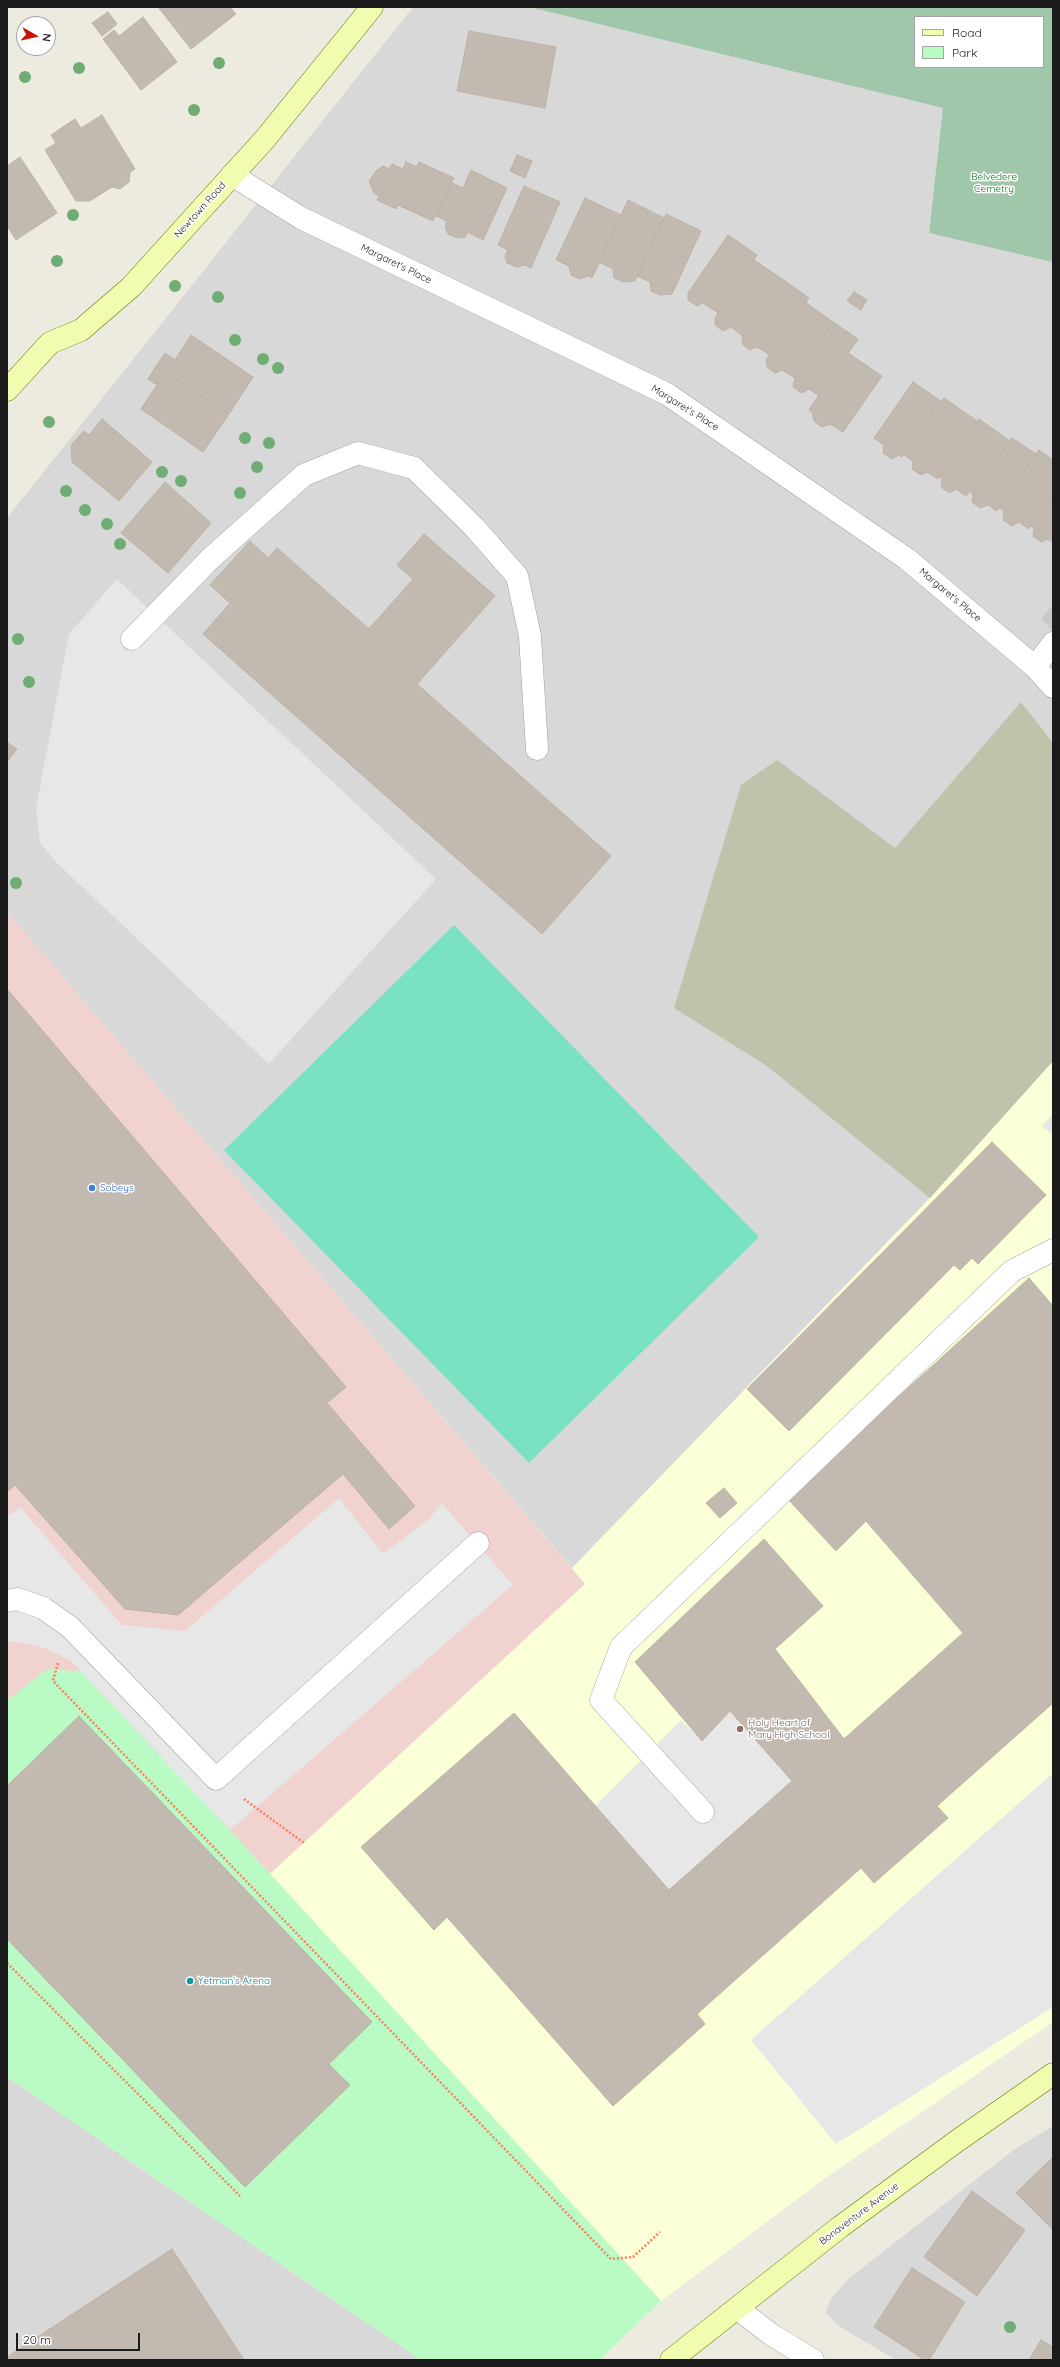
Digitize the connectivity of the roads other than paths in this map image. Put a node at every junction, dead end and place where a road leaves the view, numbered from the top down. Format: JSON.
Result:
{"nodes":[{"id":1,"x":372,"y":7,"type":"edge"},
{"id":2,"x":232,"y":175,"type":"junction"},
{"id":3,"x":7,"y":390,"type":"edge"},
{"id":4,"x":132,"y":639,"type":"dead end"},
{"id":5,"x":1053,"y":643,"type":"edge"},
{"id":6,"x":1035,"y":667,"type":"junction"},
{"id":7,"x":1053,"y":687,"type":"edge"},
{"id":8,"x":537,"y":749,"type":"dead end"},
{"id":9,"x":1053,"y":1250,"type":"edge"},
{"id":10,"x":478,"y":1543,"type":"dead end"},
{"id":11,"x":7,"y":1601,"type":"edge"},
{"id":12,"x":703,"y":1812,"type":"dead end"},
{"id":13,"x":1053,"y":2074,"type":"edge"},
{"id":14,"x":738,"y":2309,"type":"junction"},
{"id":15,"x":671,"y":2360,"type":"edge"},
{"id":16,"x":813,"y":2360,"type":"edge"}],
"edges":[{"from":1,"to":2,"type":"street","name":"Newtown Road"},
{"from":2,"to":3,"type":"street","name":"Newtown Road"},
{"from":2,"to":6,"type":"street","name":"Margaret's Place"},
{"from":4,"to":8,"type":"street"},
{"from":5,"to":6,"type":"street"},
{"from":6,"to":7,"type":"street","name":"Margaret's Place"},
{"from":9,"to":12,"type":"street"},
{"from":10,"to":11,"type":"street"},
{"from":13,"to":14,"type":"street","name":"Bonaventure Avenue"},
{"from":14,"to":15,"type":"street","name":"Bonaventure Avenue"},
{"from":14,"to":16,"type":"street"}]}
